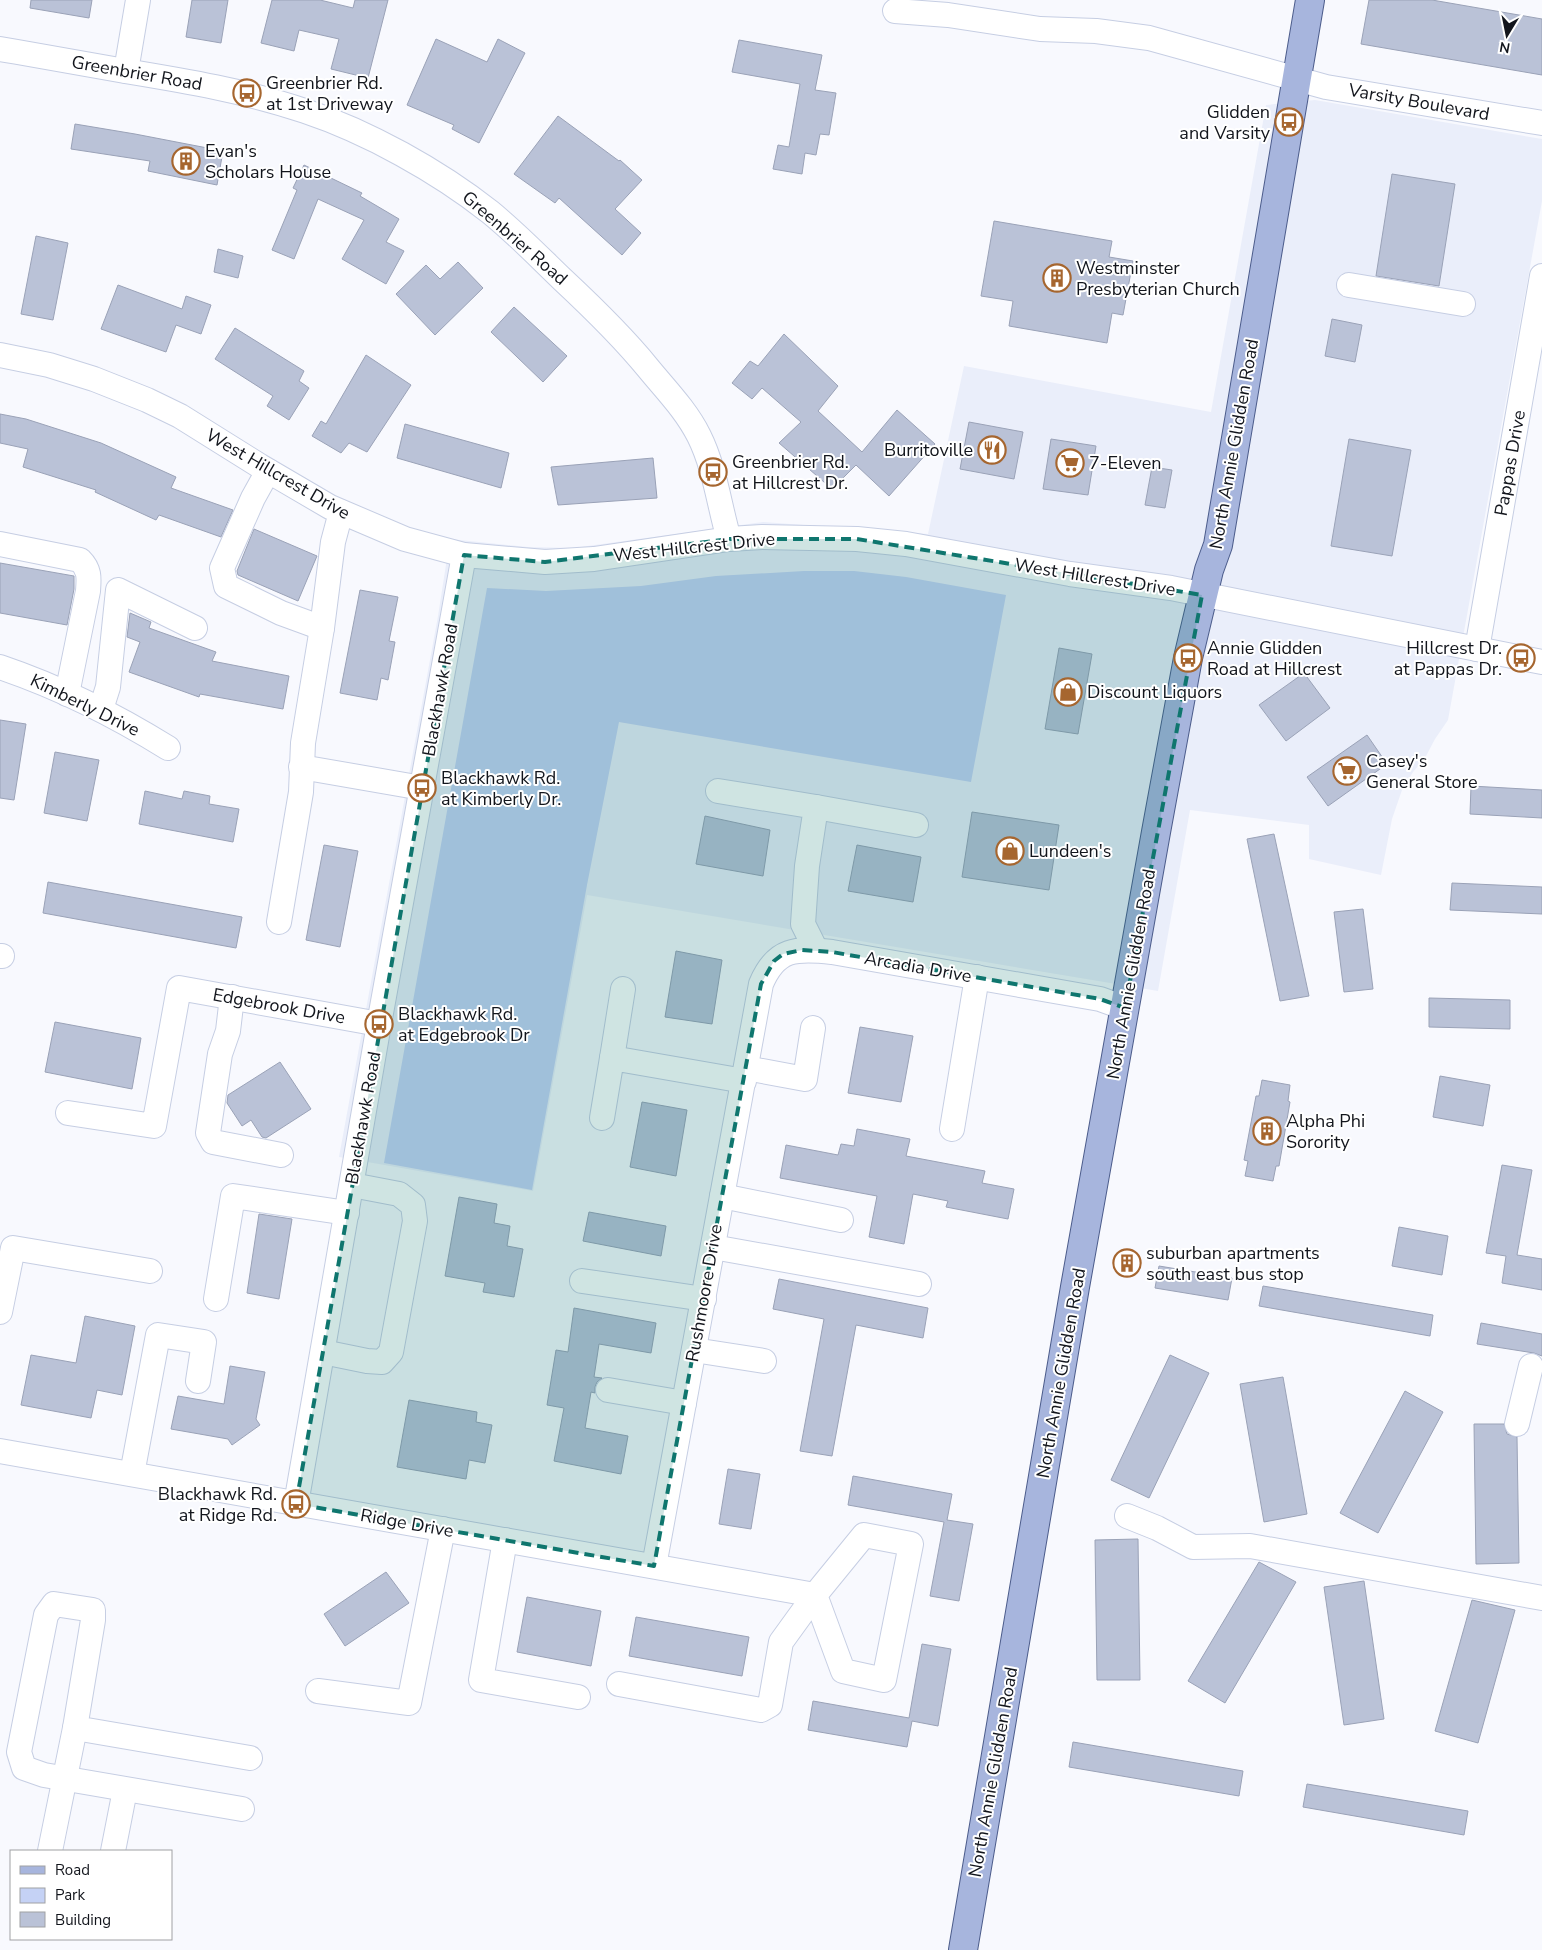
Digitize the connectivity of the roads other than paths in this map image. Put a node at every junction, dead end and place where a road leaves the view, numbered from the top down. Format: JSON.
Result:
{"nodes":[{"id":1,"x":138,"y":0,"type":"edge"},
{"id":2,"x":1310,"y":0,"type":"edge"},
{"id":3,"x":895,"y":11,"type":"dead end"},
{"id":4,"x":0,"y":49,"type":"edge"},
{"id":5,"x":126,"y":71,"type":"junction"},
{"id":6,"x":1296,"y":80,"type":"junction"},
{"id":7,"x":1542,"y":123,"type":"edge"},
{"id":8,"x":1542,"y":276,"type":"edge"},
{"id":9,"x":1348,"y":285,"type":"dead end"},
{"id":10,"x":1463,"y":304,"type":"dead end"},
{"id":11,"x":0,"y":355,"type":"edge"},
{"id":12,"x":268,"y":471,"type":"junction"},
{"id":13,"x":341,"y":512,"type":"junction"},
{"id":14,"x":729,"y":539,"type":"junction"},
{"id":15,"x":0,"y":544,"type":"edge"},
{"id":16,"x":464,"y":555,"type":"junction"},
{"id":17,"x":1202,"y":595,"type":"junction"},
{"id":18,"x":195,"y":628,"type":"dead end"},
{"id":19,"x":322,"y":628,"type":"junction"},
{"id":20,"x":1477,"y":649,"type":"junction"},
{"id":21,"x":1542,"y":662,"type":"edge"},
{"id":22,"x":0,"y":667,"type":"edge"},
{"id":23,"x":67,"y":694,"type":"junction"},
{"id":24,"x":101,"y":709,"type":"junction"},
{"id":25,"x":168,"y":748,"type":"dead end"},
{"id":26,"x":301,"y":767,"type":"junction"},
{"id":27,"x":422,"y":788,"type":"junction"},
{"id":28,"x":718,"y":791,"type":"dead end"},
{"id":29,"x":816,"y":807,"type":"junction"},
{"id":30,"x":916,"y":825,"type":"dead end"},
{"id":31,"x":279,"y":922,"type":"dead end"},
{"id":32,"x":816,"y":950,"type":"junction"},
{"id":33,"x":977,"y":977,"type":"junction"},
{"id":34,"x":623,"y":990,"type":"dead end"},
{"id":35,"x":232,"y":997,"type":"junction"},
{"id":36,"x":1125,"y":1008,"type":"junction"},
{"id":37,"x":755,"y":1020,"type":"joint"},
{"id":38,"x":379,"y":1024,"type":"junction"},
{"id":39,"x":813,"y":1028,"type":"dead end"},
{"id":40,"x":612,"y":1058,"type":"junction"},
{"id":41,"x":745,"y":1074,"type":"junction"},
{"id":42,"x":68,"y":1113,"type":"dead end"},
{"id":43,"x":602,"y":1118,"type":"dead end"},
{"id":44,"x":952,"y":1129,"type":"dead end"},
{"id":45,"x":282,"y":1155,"type":"dead end"},
{"id":46,"x":352,"y":1185,"type":"junction"},
{"id":47,"x":722,"y":1196,"type":"junction"},
{"id":48,"x":347,"y":1213,"type":"junction"},
{"id":49,"x":841,"y":1220,"type":"dead end"},
{"id":50,"x":713,"y":1247,"type":"junction"},
{"id":51,"x":150,"y":1272,"type":"dead end"},
{"id":52,"x":582,"y":1281,"type":"dead end"},
{"id":53,"x":919,"y":1284,"type":"dead end"},
{"id":54,"x":216,"y":1299,"type":"dead end"},
{"id":55,"x":704,"y":1299,"type":"junction"},
{"id":56,"x":0,"y":1312,"type":"edge"},
{"id":57,"x":694,"y":1350,"type":"junction"},
{"id":58,"x":323,"y":1352,"type":"junction"},
{"id":59,"x":764,"y":1361,"type":"dead end"},
{"id":60,"x":1531,"y":1366,"type":"dead end"},
{"id":61,"x":198,"y":1381,"type":"dead end"},
{"id":62,"x":608,"y":1390,"type":"dead end"},
{"id":63,"x":684,"y":1403,"type":"junction"},
{"id":64,"x":1517,"y":1424,"type":"dead end"},
{"id":65,"x":0,"y":1451,"type":"edge"},
{"id":66,"x":132,"y":1474,"type":"junction"},
{"id":67,"x":296,"y":1504,"type":"junction"},
{"id":68,"x":1127,"y":1516,"type":"dead end"},
{"id":69,"x":443,"y":1529,"type":"junction"},
{"id":70,"x":505,"y":1540,"type":"junction"},
{"id":71,"x":654,"y":1566,"type":"junction"},
{"id":72,"x":815,"y":1595,"type":"junction"},
{"id":73,"x":1542,"y":1598,"type":"edge"},
{"id":74,"x":619,"y":1684,"type":"dead end"},
{"id":75,"x":318,"y":1691,"type":"dead end"},
{"id":76,"x":578,"y":1697,"type":"dead end"},
{"id":77,"x":75,"y":1728,"type":"junction"},
{"id":78,"x":250,"y":1758,"type":"dead end"},
{"id":79,"x":65,"y":1779,"type":"junction"},
{"id":80,"x":125,"y":1790,"type":"junction"},
{"id":81,"x":242,"y":1809,"type":"dead end"},
{"id":82,"x":50,"y":1850,"type":"edge"},
{"id":83,"x":113,"y":1850,"type":"edge"},
{"id":84,"x":963,"y":1950,"type":"edge"}],
"edges":[{"from":1,"to":5,"type":"street"},
{"from":2,"to":6,"type":"main road","name":"North Annie Glidden Road"},
{"from":3,"to":6,"type":"street","name":"Varsity Boulevard"},
{"from":4,"to":5,"type":"street","name":"Greenbrier Road"},
{"from":5,"to":14,"type":"street","name":"Greenbrier Road"},
{"from":6,"to":7,"type":"street","name":"Varsity Boulevard"},
{"from":6,"to":17,"type":"main road","name":"North Annie Glidden Road"},
{"from":8,"to":20,"type":"street","name":"Pappas Drive"},
{"from":9,"to":10,"type":"street"},
{"from":11,"to":12,"type":"street","name":"West Hillcrest Drive"},
{"from":12,"to":13,"type":"street","name":"West Hillcrest Drive"},
{"from":12,"to":19,"type":"street"},
{"from":13,"to":16,"type":"street","name":"West Hillcrest Drive"},
{"from":13,"to":19,"type":"street"},
{"from":14,"to":16,"type":"street","name":"West Hillcrest Drive"},
{"from":14,"to":17,"type":"street","name":"West Hillcrest Drive"},
{"from":15,"to":23,"type":"street"},
{"from":16,"to":27,"type":"street","name":"Blackhawk Road"},
{"from":17,"to":20,"type":"street","name":"West Hillcrest Drive"},
{"from":17,"to":36,"type":"main road","name":"North Annie Glidden Road"},
{"from":18,"to":24,"type":"street"},
{"from":19,"to":26,"type":"street"},
{"from":20,"to":21,"type":"street","name":"West Hillcrest Drive"},
{"from":22,"to":23,"type":"street","name":"Kimberly Drive"},
{"from":23,"to":24,"type":"street","name":"Kimberly Drive"},
{"from":24,"to":25,"type":"street","name":"Kimberly Drive"},
{"from":26,"to":27,"type":"street"},
{"from":26,"to":31,"type":"street"},
{"from":27,"to":38,"type":"street","name":"Blackhawk Road"},
{"from":28,"to":29,"type":"street"},
{"from":29,"to":30,"type":"street"},
{"from":29,"to":32,"type":"street"},
{"from":32,"to":33,"type":"street","name":"Arcadia Drive"},
{"from":32,"to":37,"type":"street","name":"Arcadia Drive"},
{"from":33,"to":36,"type":"street","name":"Arcadia Drive"},
{"from":33,"to":44,"type":"street"},
{"from":34,"to":40,"type":"street"},
{"from":35,"to":38,"type":"street","name":"Edgebrook Drive"},
{"from":35,"to":42,"type":"street","name":"Edgebrook Drive"},
{"from":35,"to":45,"type":"street"},
{"from":36,"to":84,"type":"main road","name":"North Annie Glidden Road"},
{"from":37,"to":41,"type":"street","name":"Rushmoore Drive"},
{"from":38,"to":46,"type":"street","name":"Blackhawk Road"},
{"from":39,"to":41,"type":"street"},
{"from":40,"to":41,"type":"street"},
{"from":40,"to":43,"type":"street"},
{"from":41,"to":47,"type":"street","name":"Rushmoore Drive"},
{"from":46,"to":48,"type":"street","name":"Blackhawk Road"},
{"from":46,"to":58,"type":"street"},
{"from":47,"to":49,"type":"street"},
{"from":47,"to":50,"type":"street","name":"Rushmoore Drive"},
{"from":48,"to":54,"type":"street"},
{"from":48,"to":58,"type":"street","name":"Blackhawk Road"},
{"from":50,"to":53,"type":"street"},
{"from":50,"to":55,"type":"street","name":"Rushmoore Drive"},
{"from":51,"to":56,"type":"street"},
{"from":52,"to":55,"type":"street"},
{"from":55,"to":57,"type":"street","name":"Rushmoore Drive"},
{"from":57,"to":59,"type":"street"},
{"from":57,"to":63,"type":"street","name":"Rushmoore Drive"},
{"from":58,"to":67,"type":"street","name":"Blackhawk Road"},
{"from":60,"to":64,"type":"street"},
{"from":61,"to":66,"type":"street"},
{"from":62,"to":63,"type":"street"},
{"from":63,"to":71,"type":"street","name":"Rushmoore Drive"},
{"from":65,"to":66,"type":"street","name":"Ridge Drive"},
{"from":66,"to":67,"type":"street","name":"Ridge Drive"},
{"from":67,"to":69,"type":"street","name":"Ridge Drive"},
{"from":68,"to":73,"type":"street"},
{"from":69,"to":70,"type":"street","name":"Ridge Drive"},
{"from":69,"to":75,"type":"street"},
{"from":70,"to":71,"type":"street","name":"Ridge Drive"},
{"from":70,"to":76,"type":"street"},
{"from":71,"to":72,"type":"street","name":"Ridge Drive"},
{"from":72,"to":72,"type":"street"},
{"from":72,"to":74,"type":"street"},
{"from":77,"to":78,"type":"street"},
{"from":77,"to":79,"type":"street"},
{"from":77,"to":79,"type":"street"},
{"from":79,"to":80,"type":"street"},
{"from":79,"to":82,"type":"street"},
{"from":80,"to":81,"type":"street"},
{"from":80,"to":83,"type":"street"}]}
